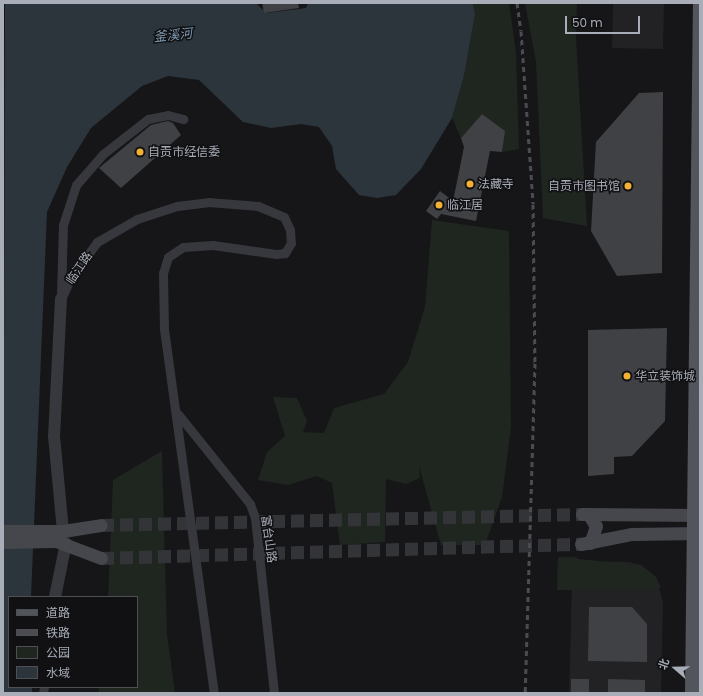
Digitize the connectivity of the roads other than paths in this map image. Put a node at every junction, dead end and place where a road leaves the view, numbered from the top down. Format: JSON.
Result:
{"nodes":[{"id":1,"x":700,"y":3,"type":"edge"},
{"id":2,"x":183,"y":119,"type":"dead end"},
{"id":3,"x":699,"y":130,"type":"edge"},
{"id":4,"x":61,"y":299,"type":"junction"},
{"id":5,"x":178,"y":414,"type":"junction"},
{"id":6,"x":696,"y":515,"type":"edge"},
{"id":7,"x":101,"y":525,"type":"tunnel mouth"},
{"id":8,"x":3,"y":531,"type":"edge"},
{"id":9,"x":697,"y":533,"type":"edge"},
{"id":10,"x":60,"y":536,"type":"junction"},
{"id":11,"x":3,"y":542,"type":"edge"},
{"id":12,"x":101,"y":558,"type":"tunnel mouth"},
{"id":13,"x":55,"y":596,"type":"edge"},
{"id":14,"x":214,"y":693,"type":"edge"},
{"id":15,"x":274,"y":693,"type":"edge"},
{"id":16,"x":692,"y":693,"type":"edge"}],
"edges":[{"from":1,"to":3,"type":"main road"},
{"from":2,"to":4,"type":"street"},
{"from":3,"to":6,"type":"main road"},
{"from":4,"to":5,"type":"street","name":"临江路"},
{"from":4,"to":10,"type":"street","name":"临江路"},
{"from":5,"to":14,"type":"street"},
{"from":5,"to":15,"type":"street","name":"富台山路"},
{"from":6,"to":9,"type":"main road"},
{"from":6,"to":9,"type":"main road"},
{"from":7,"to":10,"type":"main road"},
{"from":8,"to":10,"type":"main road"},
{"from":9,"to":16,"type":"main road"},
{"from":10,"to":11,"type":"main road"},
{"from":10,"to":12,"type":"main road"},
{"from":10,"to":13,"type":"street","name":"临江路"}]}
